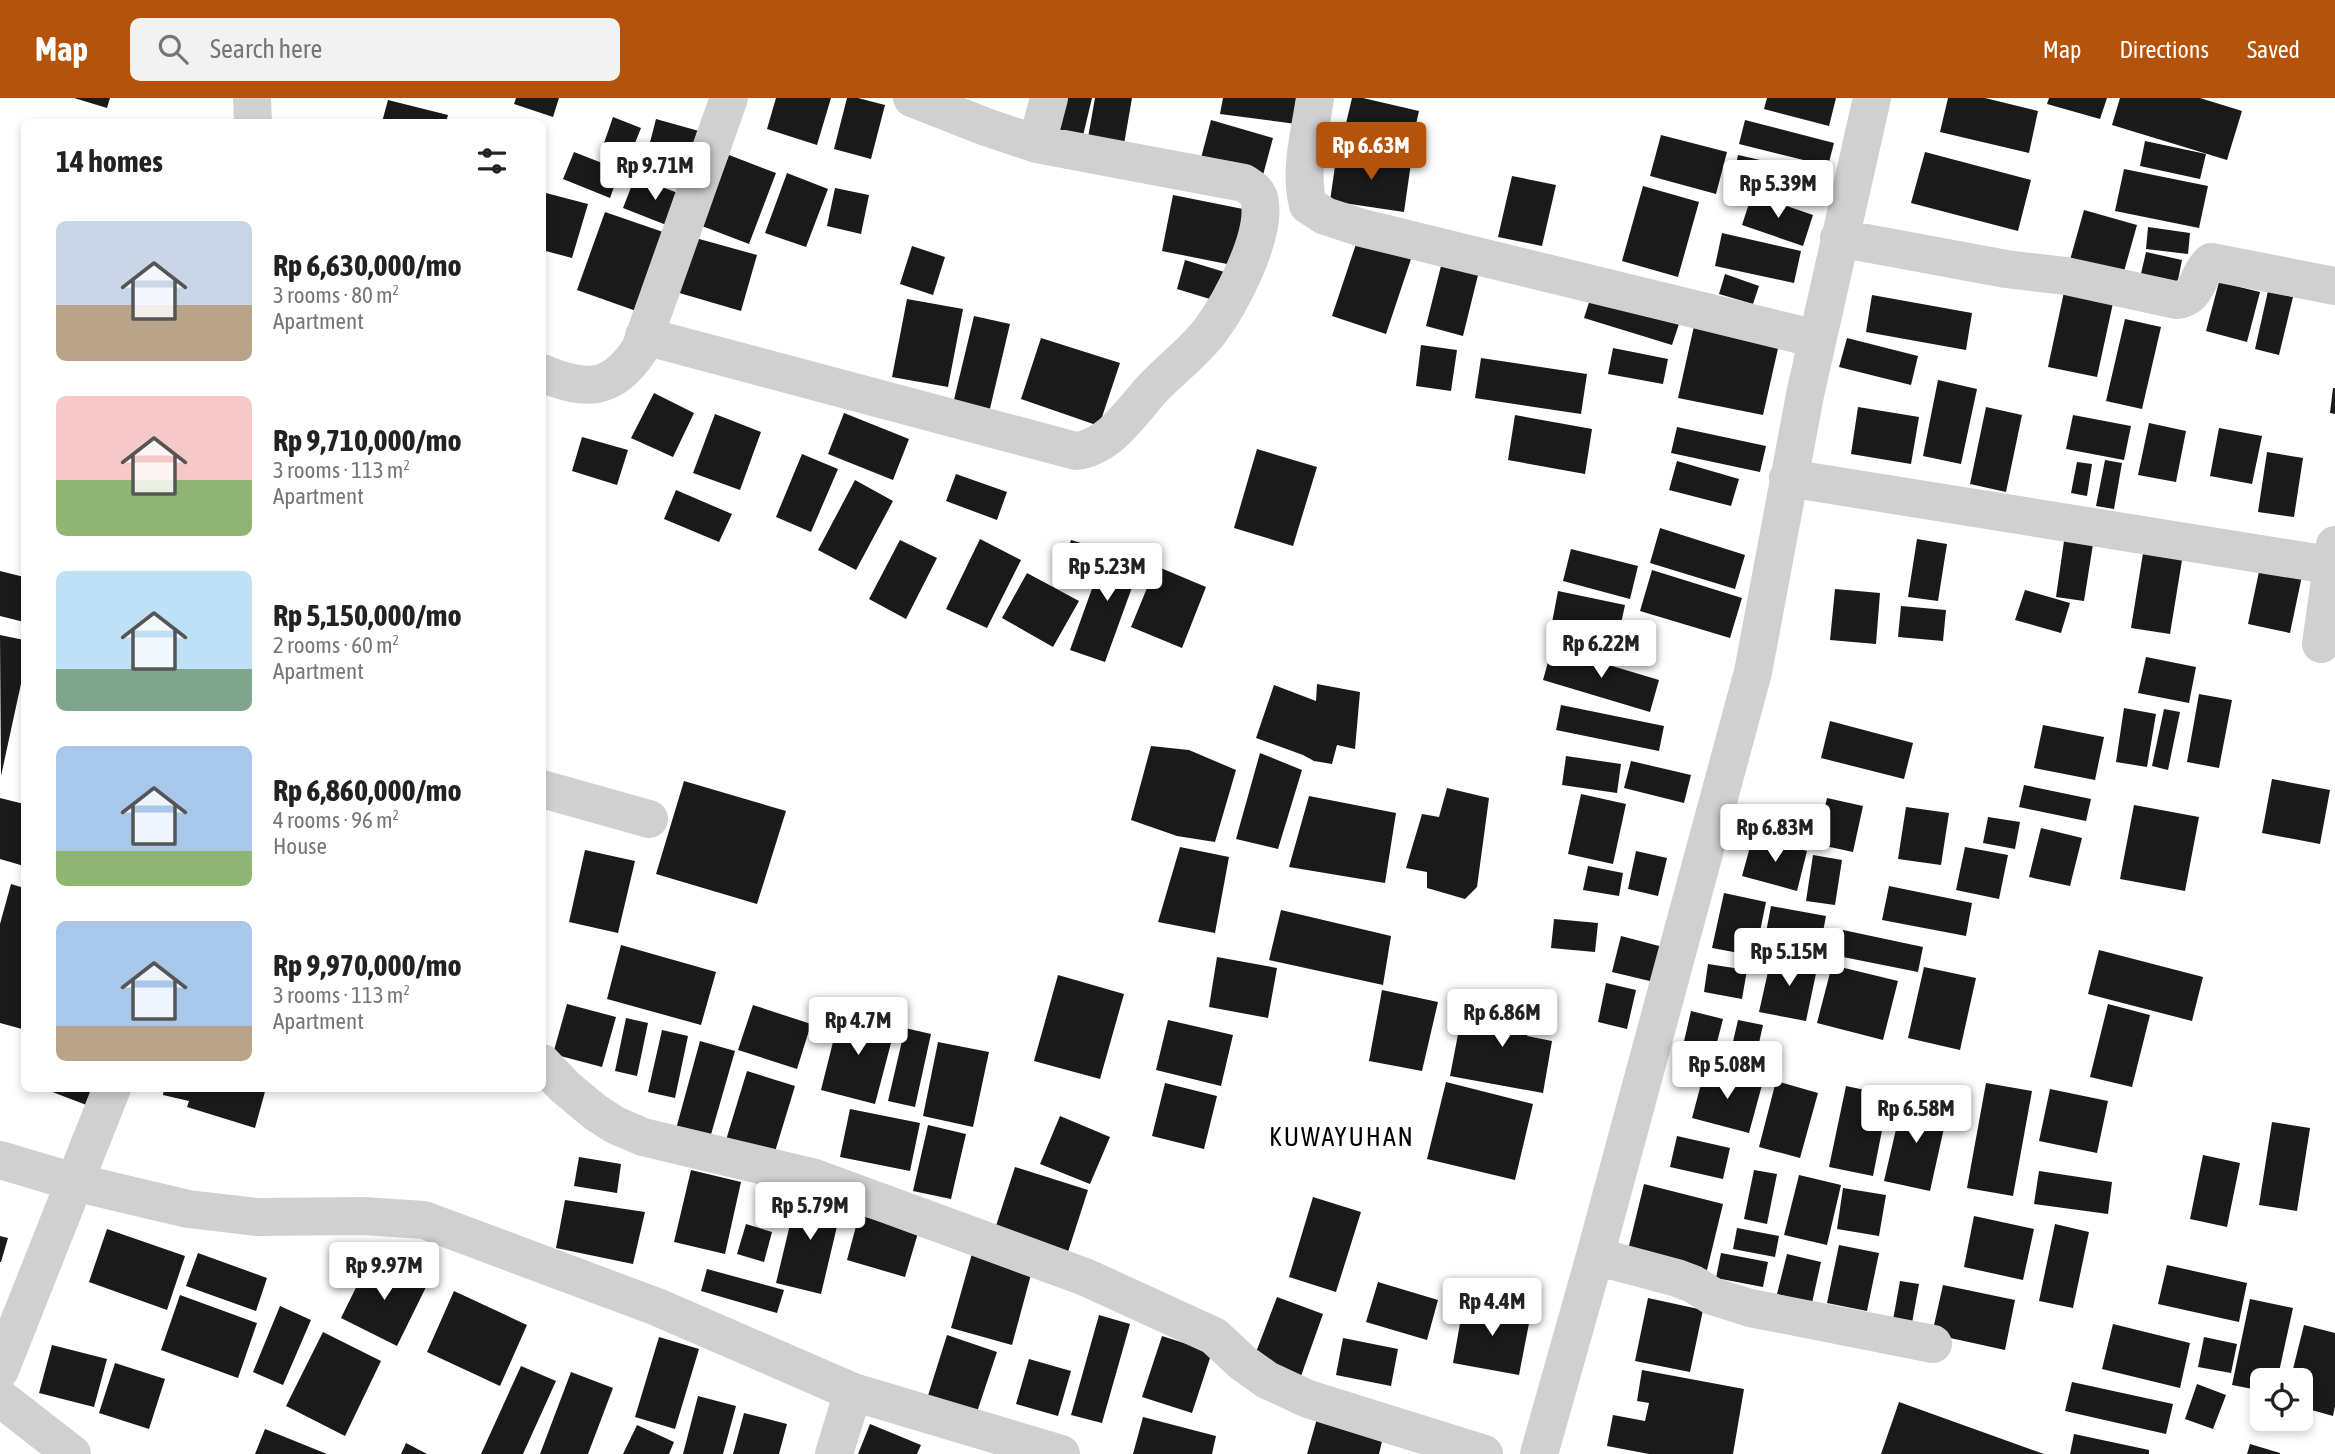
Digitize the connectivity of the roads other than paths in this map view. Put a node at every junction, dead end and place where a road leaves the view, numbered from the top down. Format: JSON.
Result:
{"nodes":[{"id":1,"x":252,"y":98,"type":"edge"},
{"id":2,"x":729,"y":98,"type":"edge"},
{"id":3,"x":912,"y":98,"type":"edge"},
{"id":4,"x":1048,"y":98,"type":"edge"},
{"id":5,"x":1315,"y":98,"type":"edge"},
{"id":6,"x":1872,"y":98,"type":"edge"},
{"id":7,"x":253,"y":119,"type":"edge"},
{"id":8,"x":1037,"y":144,"type":"junction"},
{"id":9,"x":1305,"y":165,"type":"junction"},
{"id":10,"x":1255,"y":190,"type":"junction"},
{"id":11,"x":1839,"y":238,"type":"junction"},
{"id":12,"x":2335,"y":286,"type":"edge"},
{"id":13,"x":644,"y":336,"type":"junction"},
{"id":14,"x":1817,"y":339,"type":"junction"},
{"id":15,"x":546,"y":375,"type":"edge"},
{"id":16,"x":1788,"y":478,"type":"junction"},
{"id":17,"x":2334,"y":559,"type":"edge"},
{"id":18,"x":2321,"y":644,"type":"dead end"},
{"id":19,"x":546,"y":790,"type":"edge"},
{"id":20,"x":649,"y":819,"type":"dead end"},
{"id":21,"x":546,"y":1067,"type":"edge"},
{"id":22,"x":110,"y":1092,"type":"edge"},
{"id":23,"x":0,"y":1160,"type":"edge"},
{"id":24,"x":74,"y":1182,"type":"junction"},
{"id":25,"x":1595,"y":1256,"type":"junction"},
{"id":26,"x":1933,"y":1344,"type":"dead end"},
{"id":27,"x":0,"y":1370,"type":"edge"},
{"id":28,"x":853,"y":1392,"type":"junction"},
{"id":29,"x":0,"y":1398,"type":"edge"},
{"id":30,"x":72,"y":1454,"type":"edge"},
{"id":31,"x":835,"y":1454,"type":"edge"},
{"id":32,"x":1061,"y":1454,"type":"edge"},
{"id":33,"x":1484,"y":1454,"type":"edge"},
{"id":34,"x":1539,"y":1454,"type":"edge"}],
"edges":[{"from":1,"to":7,"type":"street"},
{"from":2,"to":13,"type":"street"},
{"from":3,"to":8,"type":"street"},
{"from":4,"to":8,"type":"street"},
{"from":5,"to":9,"type":"street"},
{"from":6,"to":11,"type":"street"},
{"from":8,"to":10,"type":"street"},
{"from":9,"to":10,"type":"street"},
{"from":9,"to":14,"type":"street"},
{"from":10,"to":13,"type":"street"},
{"from":11,"to":12,"type":"street"},
{"from":11,"to":14,"type":"street"},
{"from":13,"to":15,"type":"street"},
{"from":14,"to":16,"type":"street"},
{"from":16,"to":17,"type":"street"},
{"from":16,"to":25,"type":"street"},
{"from":17,"to":18,"type":"street"},
{"from":19,"to":20,"type":"street"},
{"from":21,"to":33,"type":"street"},
{"from":22,"to":24,"type":"street"},
{"from":23,"to":24,"type":"street"},
{"from":24,"to":27,"type":"street"},
{"from":24,"to":28,"type":"street"},
{"from":25,"to":26,"type":"street"},
{"from":25,"to":34,"type":"street"},
{"from":28,"to":31,"type":"street"},
{"from":28,"to":32,"type":"street"},
{"from":29,"to":30,"type":"street"}]}
